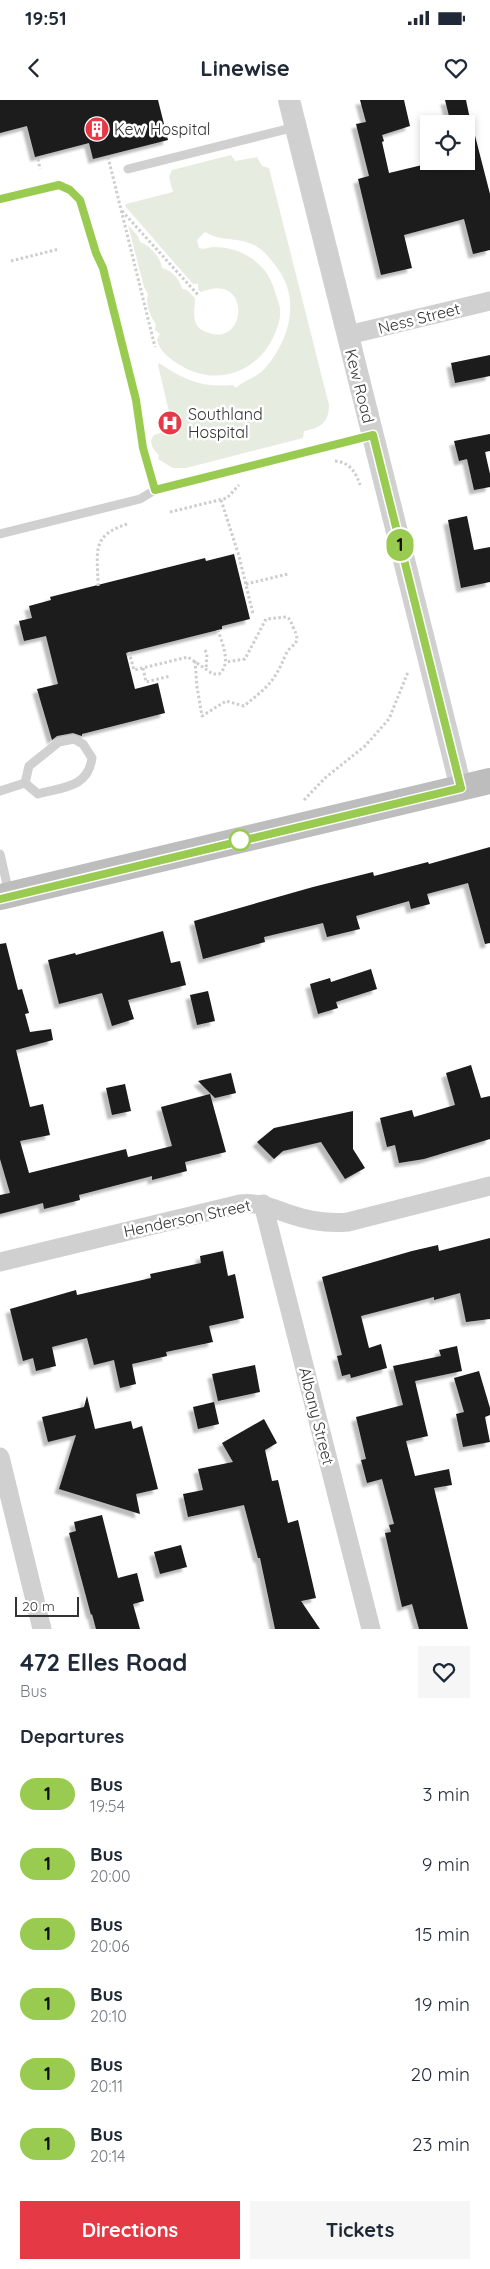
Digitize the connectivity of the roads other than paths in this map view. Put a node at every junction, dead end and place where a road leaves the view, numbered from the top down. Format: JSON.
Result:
{"nodes":[{"id":1,"x":289,"y":100,"type":"edge"},
{"id":2,"x":296,"y":127,"type":"junction"},
{"id":3,"x":128,"y":169,"type":"dead end"},
{"id":4,"x":0,"y":199,"type":"edge"},
{"id":5,"x":490,"y":300,"type":"edge"},
{"id":6,"x":348,"y":335,"type":"junction"},
{"id":7,"x":373,"y":435,"type":"junction"},
{"id":8,"x":155,"y":490,"type":"junction"},
{"id":9,"x":0,"y":534,"type":"edge"},
{"id":10,"x":490,"y":781,"type":"edge"},
{"id":11,"x":25,"y":783,"type":"junction"},
{"id":12,"x":461,"y":788,"type":"junction"},
{"id":13,"x":0,"y":791,"type":"edge"},
{"id":14,"x":0,"y":854,"type":"edge"},
{"id":15,"x":3,"y":897,"type":"edge"},
{"id":16,"x":490,"y":1186,"type":"edge"},
{"id":17,"x":262,"y":1204,"type":"junction"},
{"id":18,"x":0,"y":1262,"type":"edge"},
{"id":19,"x":0,"y":1458,"type":"edge"},
{"id":20,"x":42,"y":1629,"type":"edge"},
{"id":21,"x":371,"y":1629,"type":"edge"}],
"edges":[{"from":1,"to":2,"type":"street","name":"Kew Road"},
{"from":2,"to":3,"type":"lane"},
{"from":2,"to":6,"type":"street","name":"Kew Road"},
{"from":4,"to":8,"type":"lane"},
{"from":5,"to":6,"type":"street","name":"Ness Street"},
{"from":6,"to":7,"type":"street","name":"Kew Road"},
{"from":7,"to":8,"type":"lane"},
{"from":7,"to":12,"type":"street","name":"Kew Road"},
{"from":8,"to":9,"type":"lane"},
{"from":10,"to":12,"type":"main road"},
{"from":11,"to":11,"type":"lane"},
{"from":11,"to":13,"type":"lane"},
{"from":12,"to":15,"type":"main road"},
{"from":14,"to":15,"type":"lane"},
{"from":16,"to":17,"type":"street","name":"Henderson Street"},
{"from":17,"to":18,"type":"street","name":"Henderson Street"},
{"from":17,"to":21,"type":"street","name":"Albany Street"},
{"from":19,"to":20,"type":"street"}]}
